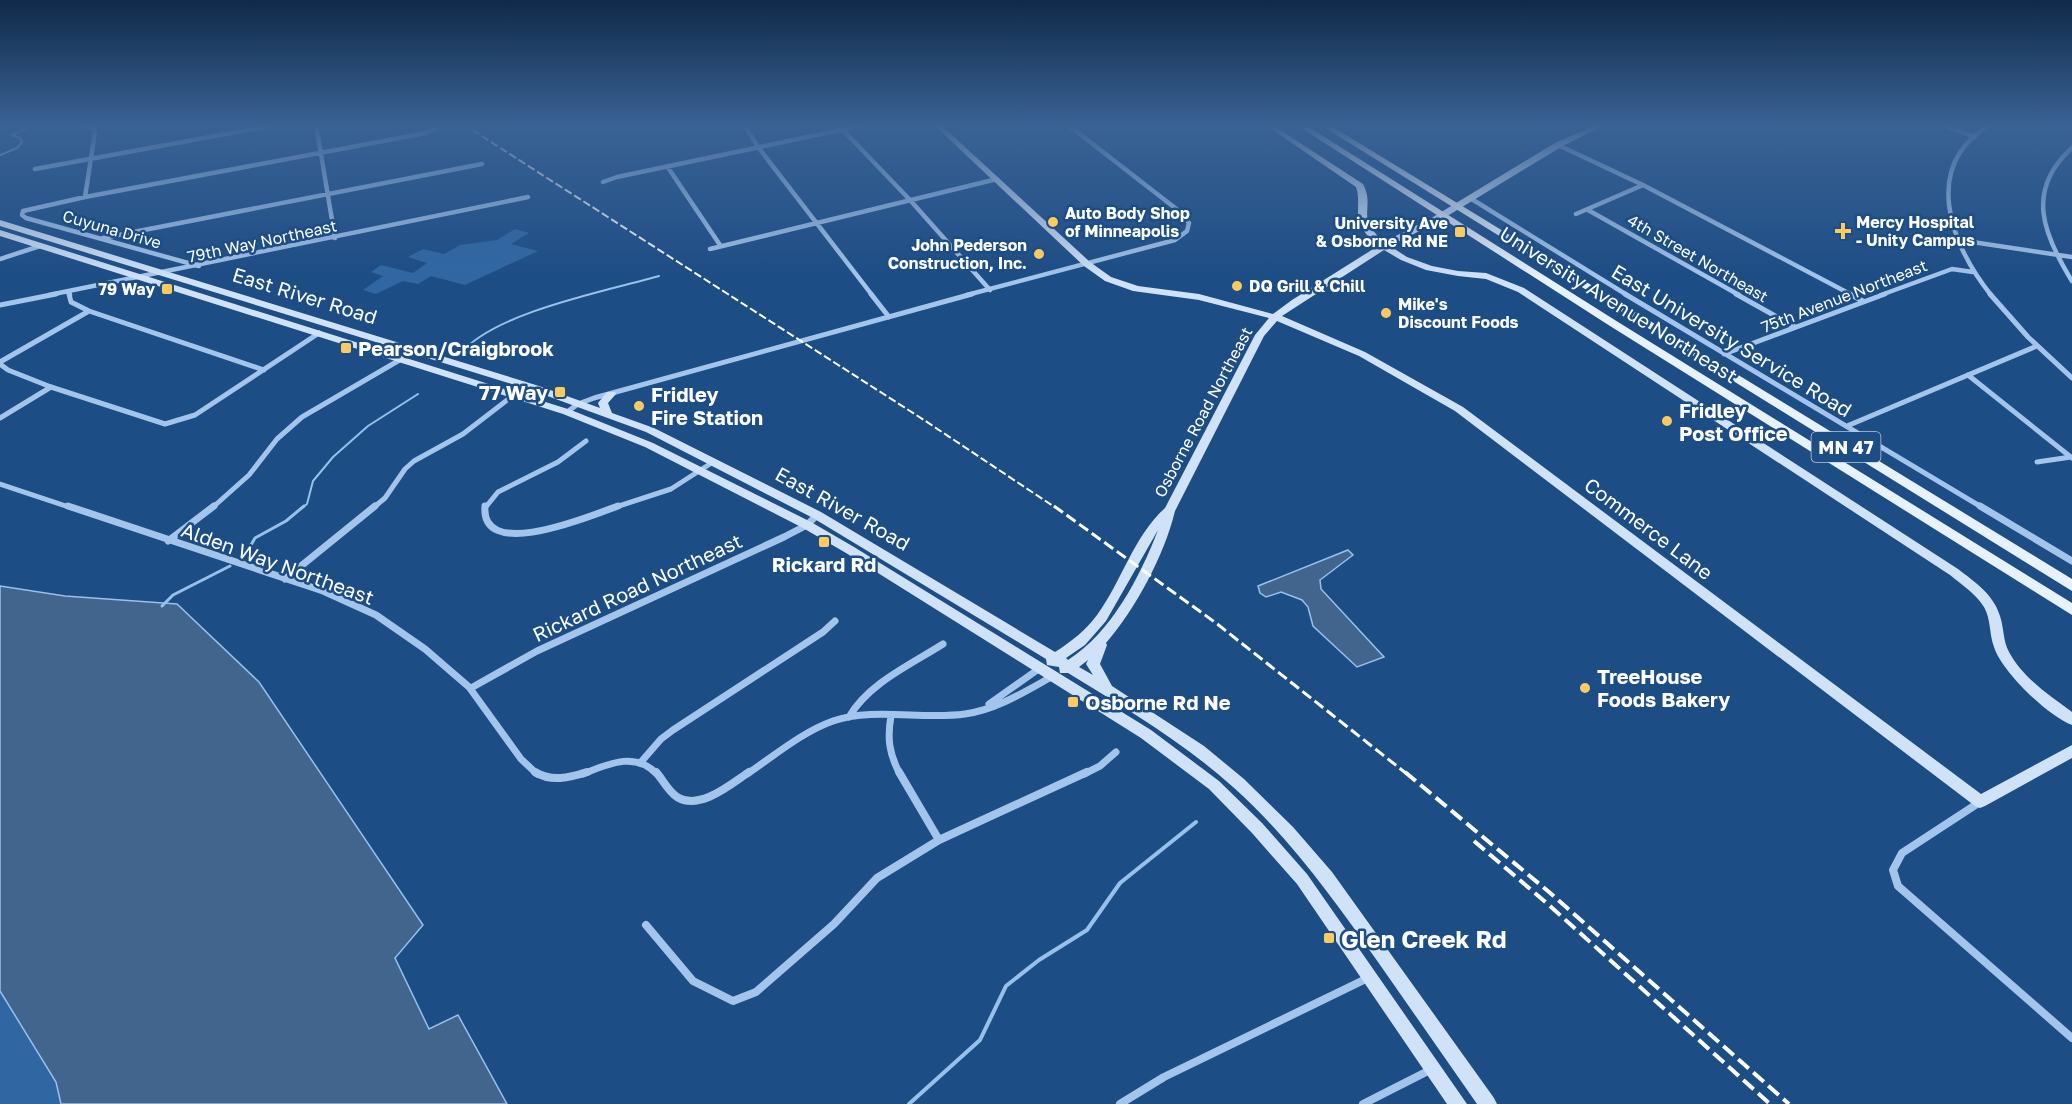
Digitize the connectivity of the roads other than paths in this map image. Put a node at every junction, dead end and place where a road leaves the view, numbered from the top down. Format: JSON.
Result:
{"nodes":[{"id":1,"x":89,"y":176,"type":"edge"},
{"id":2,"x":200,"y":176,"type":"edge"},
{"id":3,"x":325,"y":176,"type":"edge"},
{"id":4,"x":421,"y":176,"type":"edge"},
{"id":5,"x":629,"y":176,"type":"edge"},
{"id":6,"x":673,"y":176,"type":"edge"},
{"id":7,"x":780,"y":176,"type":"edge"},
{"id":8,"x":887,"y":176,"type":"edge"},
{"id":9,"x":993,"y":176,"type":"edge"},
{"id":10,"x":1133,"y":176,"type":"edge"},
{"id":11,"x":1344,"y":176,"type":"edge"},
{"id":12,"x":1381,"y":176,"type":"edge"},
{"id":13,"x":1407,"y":176,"type":"edge"},
{"id":14,"x":1507,"y":176,"type":"edge"},
{"id":15,"x":1623,"y":176,"type":"edge"},
{"id":16,"x":1950,"y":176,"type":"edge"},
{"id":17,"x":2049,"y":176,"type":"edge"},
{"id":18,"x":997,"y":179,"type":"junction"},
{"id":19,"x":603,"y":182,"type":"dead end"},
{"id":20,"x":1643,"y":185,"type":"junction"},
{"id":21,"x":328,"y":193,"type":"junction"},
{"id":22,"x":85,"y":197,"type":"junction"},
{"id":23,"x":528,"y":197,"type":"dead end"},
{"id":24,"x":1470,"y":198,"type":"junction"},
{"id":25,"x":910,"y":200,"type":"junction"},
{"id":26,"x":1456,"y":206,"type":"junction"},
{"id":27,"x":1588,"y":210,"type":"junction"},
{"id":28,"x":1443,"y":214,"type":"junction"},
{"id":29,"x":1576,"y":214,"type":"dead end"},
{"id":30,"x":0,"y":223,"type":"edge"},
{"id":31,"x":816,"y":223,"type":"junction"},
{"id":32,"x":0,"y":233,"type":"edge"},
{"id":33,"x":335,"y":238,"type":"junction"},
{"id":34,"x":101,"y":239,"type":"junction"},
{"id":35,"x":1959,"y":240,"type":"junction"},
{"id":36,"x":720,"y":245,"type":"junction"},
{"id":37,"x":40,"y":246,"type":"junction"},
{"id":38,"x":1384,"y":246,"type":"junction"},
{"id":39,"x":710,"y":249,"type":"dead end"},
{"id":40,"x":2056,"y":254,"type":"junction"},
{"id":41,"x":2072,"y":256,"type":"edge"},
{"id":42,"x":0,"y":258,"type":"edge"},
{"id":43,"x":1087,"y":264,"type":"junction"},
{"id":44,"x":199,"y":266,"type":"junction"},
{"id":45,"x":1973,"y":272,"type":"junction"},
{"id":46,"x":163,"y":273,"type":"junction"},
{"id":47,"x":141,"y":276,"type":"junction"},
{"id":48,"x":2072,"y":281,"type":"edge"},
{"id":49,"x":990,"y":290,"type":"junction"},
{"id":50,"x":69,"y":291,"type":"junction"},
{"id":51,"x":1863,"y":301,"type":"junction"},
{"id":52,"x":0,"y":305,"type":"edge"},
{"id":53,"x":89,"y":311,"type":"junction"},
{"id":54,"x":889,"y":317,"type":"junction"},
{"id":55,"x":1275,"y":317,"type":"junction"},
{"id":56,"x":1795,"y":327,"type":"junction"},
{"id":57,"x":320,"y":333,"type":"junction"},
{"id":58,"x":2037,"y":346,"type":"junction"},
{"id":59,"x":415,"y":351,"type":"junction"},
{"id":60,"x":1724,"y":354,"type":"junction"},
{"id":61,"x":404,"y":359,"type":"junction"},
{"id":62,"x":0,"y":363,"type":"edge"},
{"id":63,"x":264,"y":370,"type":"junction"},
{"id":64,"x":1968,"y":375,"type":"junction"},
{"id":65,"x":2072,"y":378,"type":"edge"},
{"id":66,"x":51,"y":387,"type":"junction"},
{"id":67,"x":515,"y":394,"type":"junction"},
{"id":68,"x":611,"y":394,"type":"junction"},
{"id":69,"x":578,"y":404,"type":"junction"},
{"id":70,"x":567,"y":412,"type":"junction"},
{"id":71,"x":608,"y":415,"type":"junction"},
{"id":72,"x":0,"y":418,"type":"edge"},
{"id":73,"x":1847,"y":426,"type":"junction"},
{"id":74,"x":586,"y":441,"type":"dead end"},
{"id":75,"x":2072,"y":457,"type":"edge"},
{"id":76,"x":713,"y":462,"type":"junction"},
{"id":77,"x":2037,"y":462,"type":"dead end"},
{"id":78,"x":702,"y":471,"type":"junction"},
{"id":79,"x":0,"y":484,"type":"edge"},
{"id":80,"x":1169,"y":511,"type":"junction"},
{"id":81,"x":817,"y":515,"type":"junction"},
{"id":82,"x":807,"y":525,"type":"junction"},
{"id":83,"x":168,"y":541,"type":"junction"},
{"id":84,"x":2072,"y":561,"type":"edge"},
{"id":85,"x":285,"y":579,"type":"junction"},
{"id":86,"x":2072,"y":586,"type":"edge"},
{"id":87,"x":2072,"y":610,"type":"edge"},
{"id":88,"x":835,"y":621,"type":"dead end"},
{"id":89,"x":1105,"y":638,"type":"junction"},
{"id":90,"x":943,"y":644,"type":"dead end"},
{"id":91,"x":1062,"y":663,"type":"junction"},
{"id":92,"x":1047,"y":672,"type":"junction"},
{"id":93,"x":471,"y":688,"type":"junction"},
{"id":94,"x":1113,"y":693,"type":"junction"},
{"id":95,"x":985,"y":708,"type":"junction"},
{"id":96,"x":891,"y":716,"type":"junction"},
{"id":97,"x":849,"y":717,"type":"junction"},
{"id":98,"x":2072,"y":719,"type":"edge"},
{"id":99,"x":2072,"y":751,"type":"edge"},
{"id":100,"x":1116,"y":752,"type":"dead end"},
{"id":101,"x":641,"y":762,"type":"junction"},
{"id":102,"x":1980,"y":802,"type":"junction"},
{"id":103,"x":939,"y":840,"type":"junction"},
{"id":104,"x":646,"y":925,"type":"dead end"},
{"id":105,"x":1371,"y":976,"type":"junction"},
{"id":106,"x":2072,"y":1038,"type":"edge"},
{"id":107,"x":1434,"y":1068,"type":"junction"},
{"id":108,"x":1169,"y":1073,"type":"dead end"},
{"id":109,"x":1120,"y":1104,"type":"edge"},
{"id":110,"x":1363,"y":1104,"type":"edge"},
{"id":111,"x":1458,"y":1104,"type":"edge"},
{"id":112,"x":1488,"y":1104,"type":"edge"}],
"edges":[{"from":1,"to":22,"type":"street"},
{"from":2,"to":22,"type":"street"},
{"from":3,"to":21,"type":"street"},
{"from":4,"to":21,"type":"street"},
{"from":5,"to":19,"type":"street"},
{"from":6,"to":36,"type":"street"},
{"from":7,"to":31,"type":"street"},
{"from":8,"to":25,"type":"street"},
{"from":9,"to":18,"type":"street","name":"Commerce Lane"},
{"from":10,"to":43,"type":"street"},
{"from":11,"to":38,"type":"street"},
{"from":12,"to":28,"type":"main road","name":"University Avenue Northeast","number":"MN 47"},
{"from":13,"to":26,"type":"main road","name":"University Avenue Northeast","number":"MN 47"},
{"from":14,"to":24,"type":"street","name":"Osborne Road Northeast"},
{"from":15,"to":20,"type":"street"},
{"from":16,"to":35,"type":"street"},
{"from":17,"to":40,"type":"street"},
{"from":18,"to":25,"type":"street"},
{"from":18,"to":43,"type":"street","name":"Commerce Lane"},
{"from":20,"to":27,"type":"street"},
{"from":20,"to":51,"type":"street"},
{"from":21,"to":33,"type":"street"},
{"from":21,"to":34,"type":"street"},
{"from":22,"to":34,"type":"street","name":"Cuyuna Drive"},
{"from":23,"to":33,"type":"street","name":"79th Way Northeast"},
{"from":24,"to":26,"type":"street","name":"Osborne Road Northeast"},
{"from":24,"to":60,"type":"street","name":"East University Service Road"},
{"from":25,"to":31,"type":"street"},
{"from":25,"to":49,"type":"street"},
{"from":26,"to":28,"type":"street","name":"Osborne Road Northeast"},
{"from":26,"to":86,"type":"main road","name":"University Avenue Northeast","number":"MN 47"},
{"from":27,"to":29,"type":"street"},
{"from":27,"to":56,"type":"street","name":"4th Street Northeast"},
{"from":28,"to":38,"type":"street","name":"Osborne Road Northeast"},
{"from":28,"to":87,"type":"main road","name":"University Avenue Northeast","number":"MN 47"},
{"from":30,"to":46,"type":"street","name":"East River Road"},
{"from":31,"to":36,"type":"street"},
{"from":31,"to":54,"type":"street"},
{"from":32,"to":37,"type":"street","name":"East River Road"},
{"from":33,"to":44,"type":"street","name":"79th Way Northeast"},
{"from":34,"to":44,"type":"street","name":"Cuyuna Drive"},
{"from":35,"to":40,"type":"street"},
{"from":35,"to":45,"type":"street"},
{"from":36,"to":39,"type":"street"},
{"from":37,"to":42,"type":"street"},
{"from":37,"to":47,"type":"street","name":"East River Road"},
{"from":38,"to":55,"type":"street","name":"Osborne Road Northeast"},
{"from":38,"to":98,"type":"street"},
{"from":40,"to":41,"type":"street"},
{"from":40,"to":48,"type":"street"},
{"from":43,"to":49,"type":"street"},
{"from":43,"to":55,"type":"street","name":"Commerce Lane"},
{"from":44,"to":46,"type":"street","name":"79th Way Northeast"},
{"from":45,"to":51,"type":"street","name":"75th Avenue Northeast"},
{"from":45,"to":58,"type":"street"},
{"from":46,"to":47,"type":"street","name":"79th Way Northeast"},
{"from":46,"to":59,"type":"street","name":"East River Road"},
{"from":47,"to":50,"type":"street","name":"79th Way Northeast"},
{"from":47,"to":57,"type":"street","name":"East River Road"},
{"from":49,"to":54,"type":"street"},
{"from":50,"to":52,"type":"street","name":"79th Way Northeast"},
{"from":50,"to":53,"type":"street"},
{"from":51,"to":56,"type":"street","name":"75th Avenue Northeast"},
{"from":53,"to":62,"type":"street"},
{"from":53,"to":63,"type":"street"},
{"from":54,"to":68,"type":"street"},
{"from":55,"to":80,"type":"street","name":"Osborne Road Northeast"},
{"from":55,"to":102,"type":"street","name":"Commerce Lane"},
{"from":56,"to":60,"type":"street","name":"75th Avenue Northeast"},
{"from":57,"to":61,"type":"street","name":"East River Road"},
{"from":57,"to":63,"type":"street"},
{"from":58,"to":64,"type":"street"},
{"from":58,"to":65,"type":"street"},
{"from":59,"to":61,"type":"street"},
{"from":59,"to":69,"type":"street","name":"East River Road"},
{"from":60,"to":73,"type":"street","name":"East University Service Road"},
{"from":61,"to":67,"type":"street","name":"East River Road"},
{"from":61,"to":83,"type":"street"},
{"from":62,"to":66,"type":"street"},
{"from":63,"to":66,"type":"street"},
{"from":64,"to":73,"type":"street"},
{"from":64,"to":75,"type":"street"},
{"from":66,"to":72,"type":"street"},
{"from":67,"to":70,"type":"street","name":"East River Road"},
{"from":67,"to":85,"type":"street"},
{"from":68,"to":69,"type":"street"},
{"from":68,"to":71,"type":"street"},
{"from":69,"to":70,"type":"street"},
{"from":69,"to":71,"type":"street","name":"East River Road"},
{"from":70,"to":78,"type":"street","name":"East River Road"},
{"from":71,"to":76,"type":"street","name":"East River Road"},
{"from":73,"to":84,"type":"street","name":"East University Service Road"},
{"from":74,"to":78,"type":"street"},
{"from":75,"to":77,"type":"street"},
{"from":76,"to":78,"type":"street"},
{"from":76,"to":81,"type":"street","name":"East River Road"},
{"from":78,"to":82,"type":"street","name":"East River Road"},
{"from":79,"to":83,"type":"street","name":"Alden Way Northeast"},
{"from":80,"to":89,"type":"street","name":"Osborne Road Northeast"},
{"from":80,"to":91,"type":"street","name":"Osborne Road Northeast"},
{"from":81,"to":82,"type":"street","name":"Rickard Road Northeast"},
{"from":81,"to":91,"type":"street","name":"East River Road"},
{"from":82,"to":92,"type":"street","name":"East River Road"},
{"from":82,"to":93,"type":"street","name":"Rickard Road Northeast"},
{"from":83,"to":85,"type":"street","name":"Alden Way Northeast"},
{"from":85,"to":93,"type":"street","name":"Alden Way Northeast"},
{"from":88,"to":101,"type":"street"},
{"from":89,"to":91,"type":"street","name":"Osborne Road Northeast"},
{"from":89,"to":94,"type":"street"},
{"from":90,"to":97,"type":"street"},
{"from":91,"to":92,"type":"street","name":"Osborne Road Northeast"},
{"from":91,"to":94,"type":"street","name":"East River Road"},
{"from":92,"to":95,"type":"street"},
{"from":92,"to":95,"type":"street"},
{"from":92,"to":105,"type":"street","name":"East River Road"},
{"from":93,"to":101,"type":"street","name":"Alden Way Northeast"},
{"from":94,"to":112,"type":"street","name":"East River Road"},
{"from":95,"to":96,"type":"street"},
{"from":96,"to":97,"type":"street"},
{"from":96,"to":103,"type":"street"},
{"from":97,"to":101,"type":"street"},
{"from":99,"to":102,"type":"street"},
{"from":100,"to":103,"type":"street"},
{"from":102,"to":106,"type":"street"},
{"from":103,"to":104,"type":"street"},
{"from":105,"to":107,"type":"street","name":"East River Road"},
{"from":105,"to":108,"type":"street"},
{"from":105,"to":109,"type":"street"},
{"from":107,"to":110,"type":"street"},
{"from":107,"to":111,"type":"street","name":"East River Road"}]}
